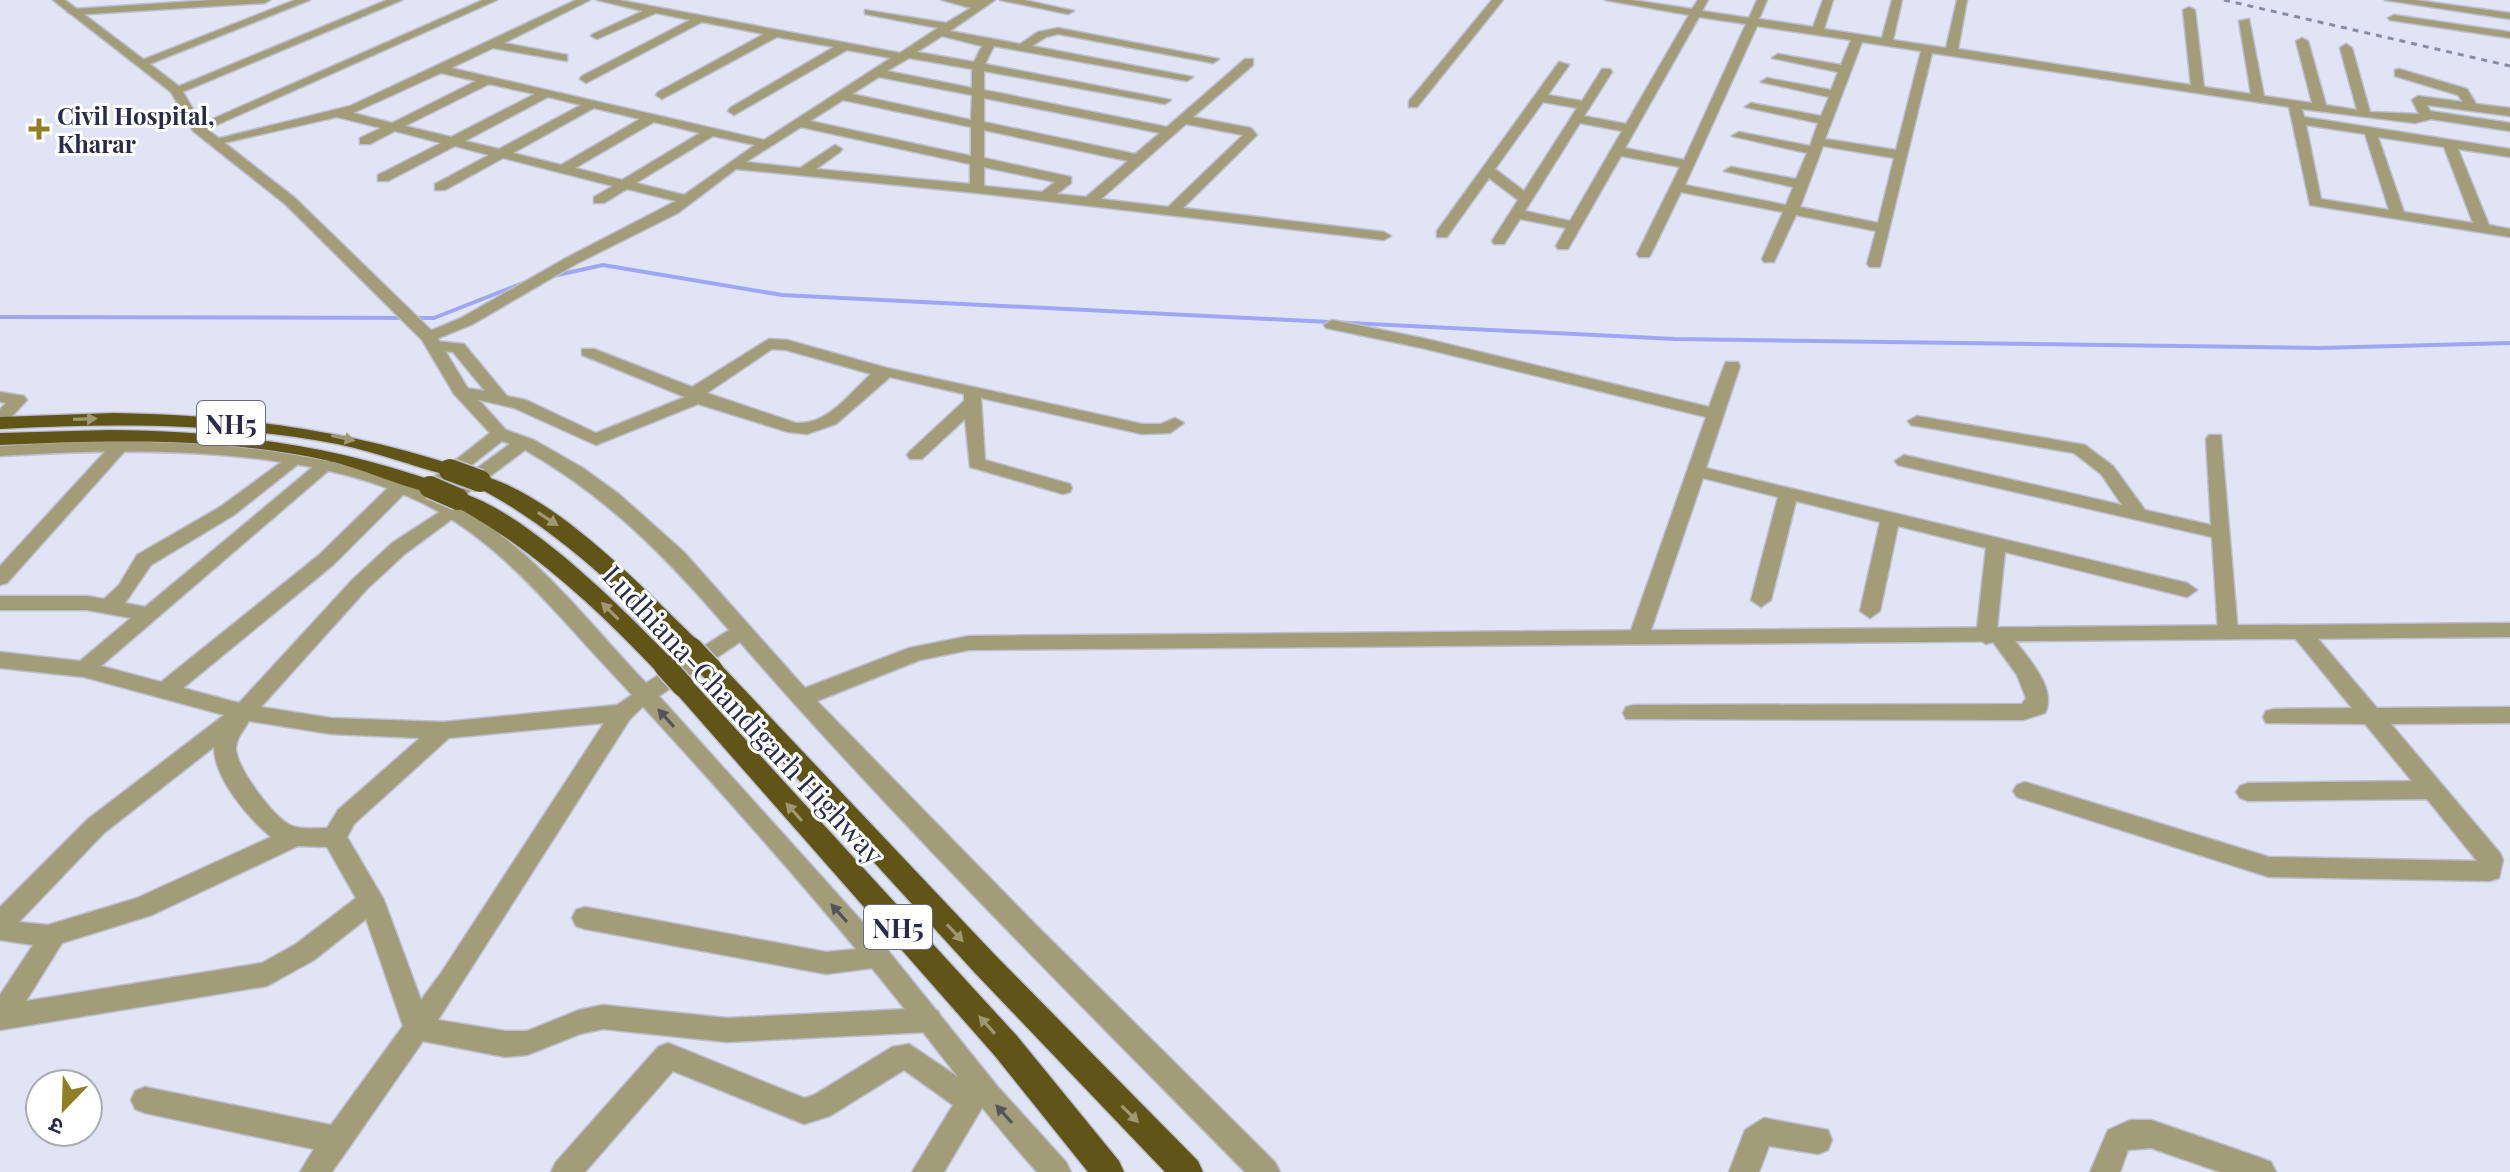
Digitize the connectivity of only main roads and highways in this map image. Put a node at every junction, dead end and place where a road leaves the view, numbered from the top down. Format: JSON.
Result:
{"nodes":[{"id":1,"x":2,"y":426,"type":"edge"},
{"id":2,"x":1108,"y":1172,"type":"edge"},
{"id":3,"x":1187,"y":1172,"type":"edge"}],
"edges":[{"from":2,"to":1,"type":"highway","name":"Ludhiana-Chandigarh Highway","number":"NH5","one_way":true},
{"from":1,"to":3,"type":"highway","number":"NH5","one_way":true,"bridge":true}]}
